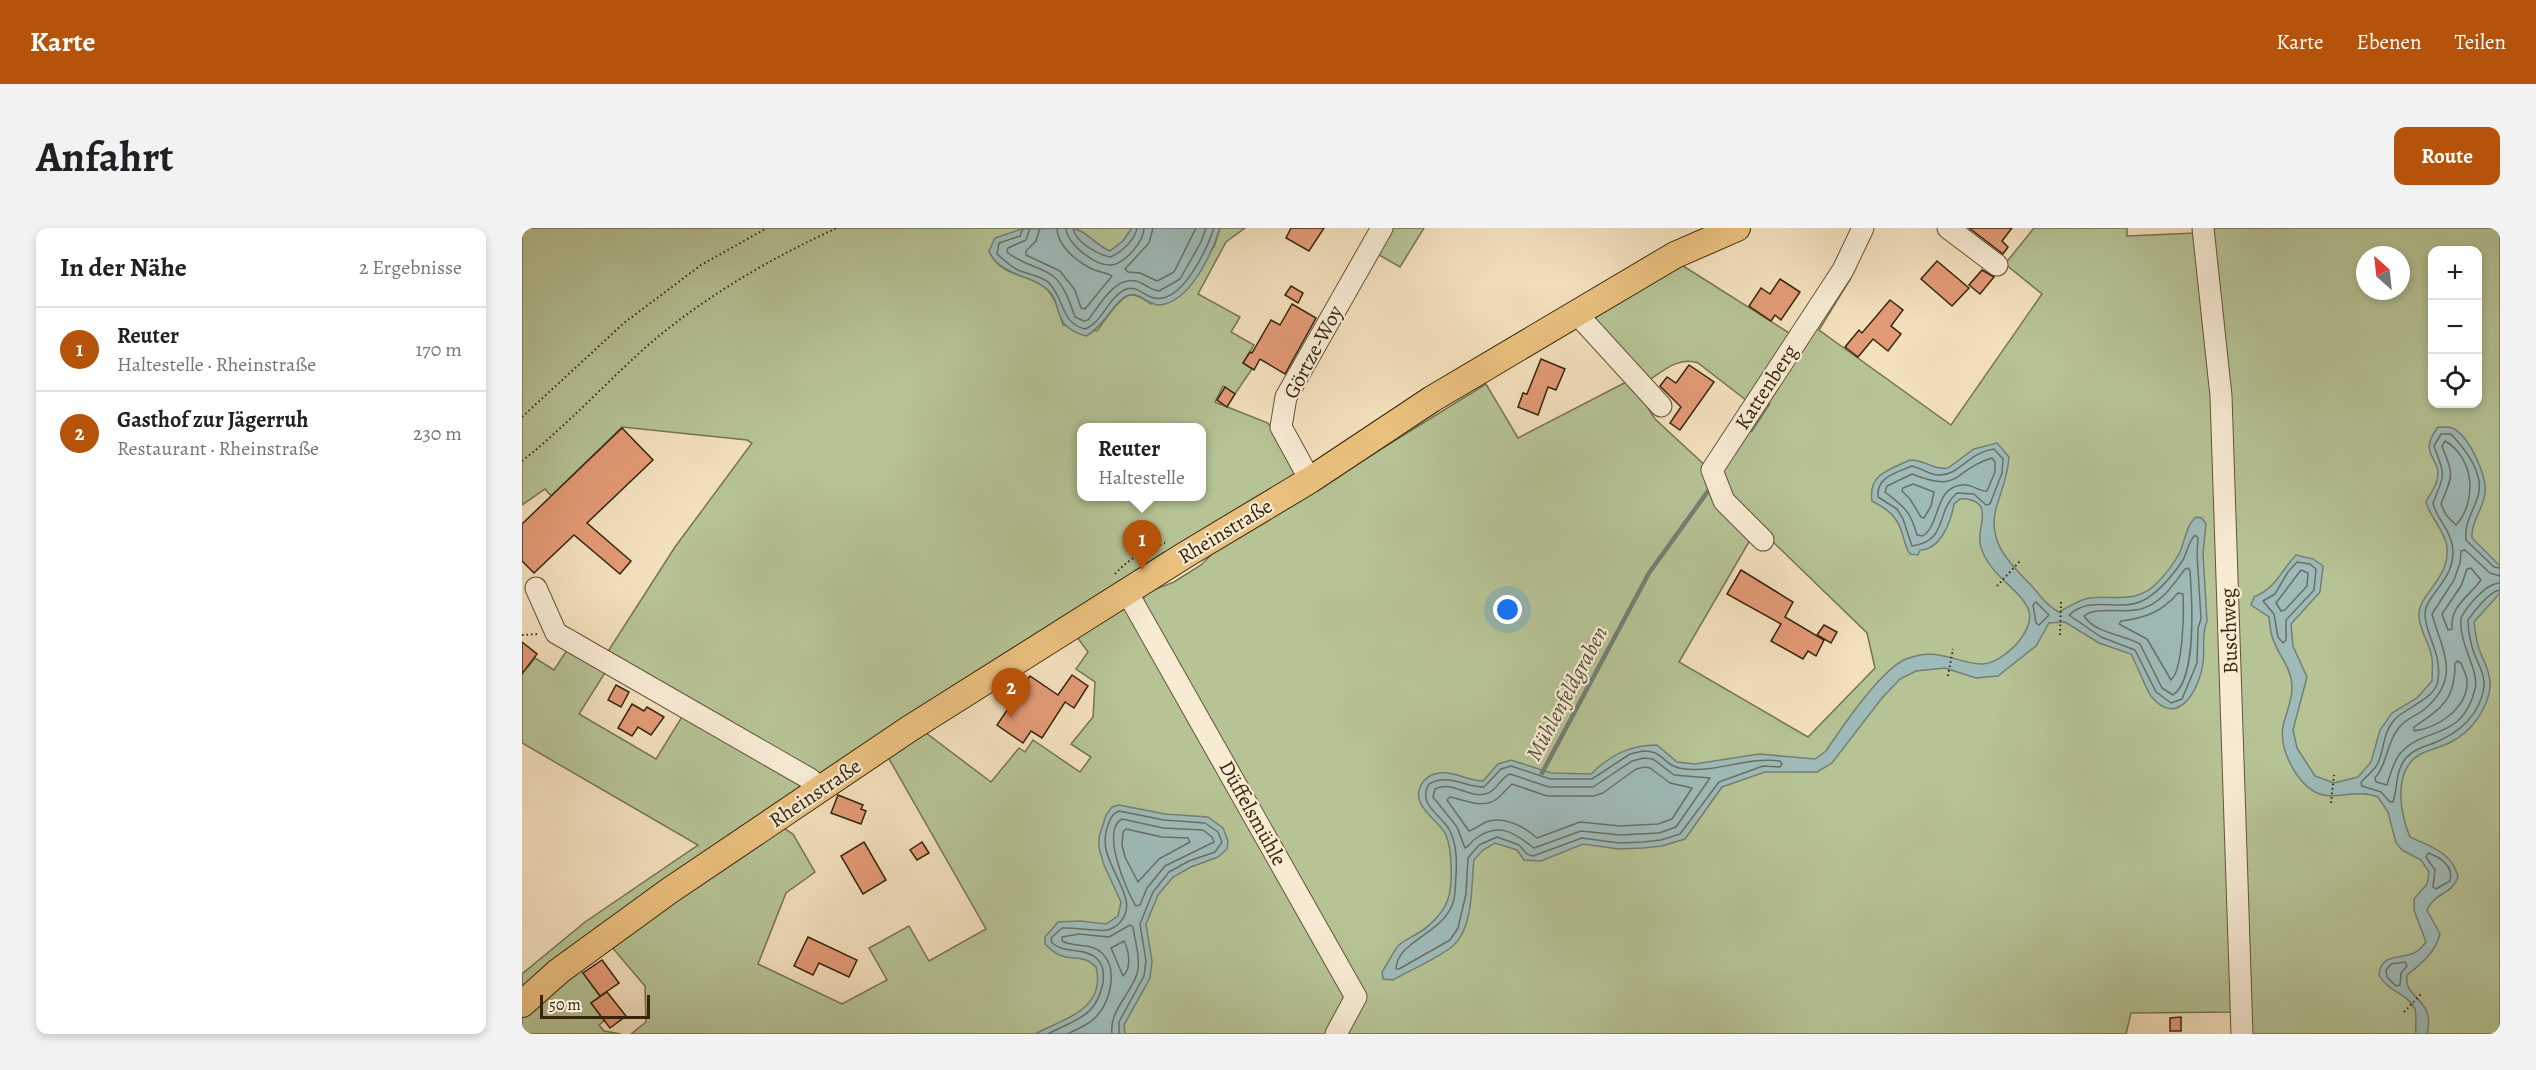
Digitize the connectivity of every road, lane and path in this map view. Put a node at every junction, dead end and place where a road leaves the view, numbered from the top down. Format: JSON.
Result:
{"nodes":[{"id":1,"x":767,"y":228,"type":"edge"},
{"id":2,"x":837,"y":228,"type":"edge"},
{"id":3,"x":1382,"y":228,"type":"edge"},
{"id":4,"x":1737,"y":228,"type":"edge"},
{"id":5,"x":1863,"y":228,"type":"edge"},
{"id":6,"x":1948,"y":228,"type":"edge"},
{"id":7,"x":2203,"y":228,"type":"edge"},
{"id":8,"x":1997,"y":265,"type":"dead end"},
{"id":9,"x":1577,"y":314,"type":"junction"},
{"id":10,"x":1661,"y":406,"type":"dead end"},
{"id":11,"x":522,"y":417,"type":"edge"},
{"id":12,"x":522,"y":461,"type":"edge"},
{"id":13,"x":1310,"y":480,"type":"junction"},
{"id":14,"x":1763,"y":540,"type":"dead end"},
{"id":15,"x":2020,"y":561,"type":"dead end"},
{"id":16,"x":1997,"y":586,"type":"dead end"},
{"id":17,"x":536,"y":588,"type":"dead end"},
{"id":18,"x":1127,"y":592,"type":"junction"},
{"id":19,"x":2061,"y":602,"type":"dead end"},
{"id":20,"x":2060,"y":635,"type":"dead end"},
{"id":21,"x":1953,"y":649,"type":"dead end"},
{"id":22,"x":1948,"y":676,"type":"dead end"},
{"id":23,"x":2334,"y":776,"type":"dead end"},
{"id":24,"x":820,"y":789,"type":"junction"},
{"id":25,"x":2331,"y":802,"type":"dead end"},
{"id":26,"x":2421,"y":994,"type":"dead end"},
{"id":27,"x":522,"y":1004,"type":"edge"},
{"id":28,"x":2404,"y":1012,"type":"dead end"},
{"id":29,"x":1335,"y":1034,"type":"edge"},
{"id":30,"x":2242,"y":1034,"type":"edge"}],
"edges":[{"from":1,"to":11,"type":"path"},
{"from":2,"to":12,"type":"path"},
{"from":3,"to":13,"type":"street","name":"Görtze-Woy"},
{"from":4,"to":9,"type":"main road","name":"Rheinstraße"},
{"from":5,"to":14,"type":"street","name":"Kattenberg"},
{"from":6,"to":8,"type":"street"},
{"from":7,"to":30,"type":"street","name":"Buschweg"},
{"from":9,"to":10,"type":"street"},
{"from":9,"to":13,"type":"main road","name":"Rheinstraße"},
{"from":13,"to":18,"type":"main road","name":"Rheinstraße"},
{"from":15,"to":16,"type":"path"},
{"from":17,"to":24,"type":"street"},
{"from":18,"to":24,"type":"main road","name":"Rheinstraße"},
{"from":18,"to":29,"type":"street","name":"Düffelsmühle"},
{"from":19,"to":20,"type":"path"},
{"from":21,"to":22,"type":"path"},
{"from":23,"to":25,"type":"path"},
{"from":24,"to":27,"type":"main road","name":"Rheinstraße"},
{"from":26,"to":28,"type":"path"}]}
